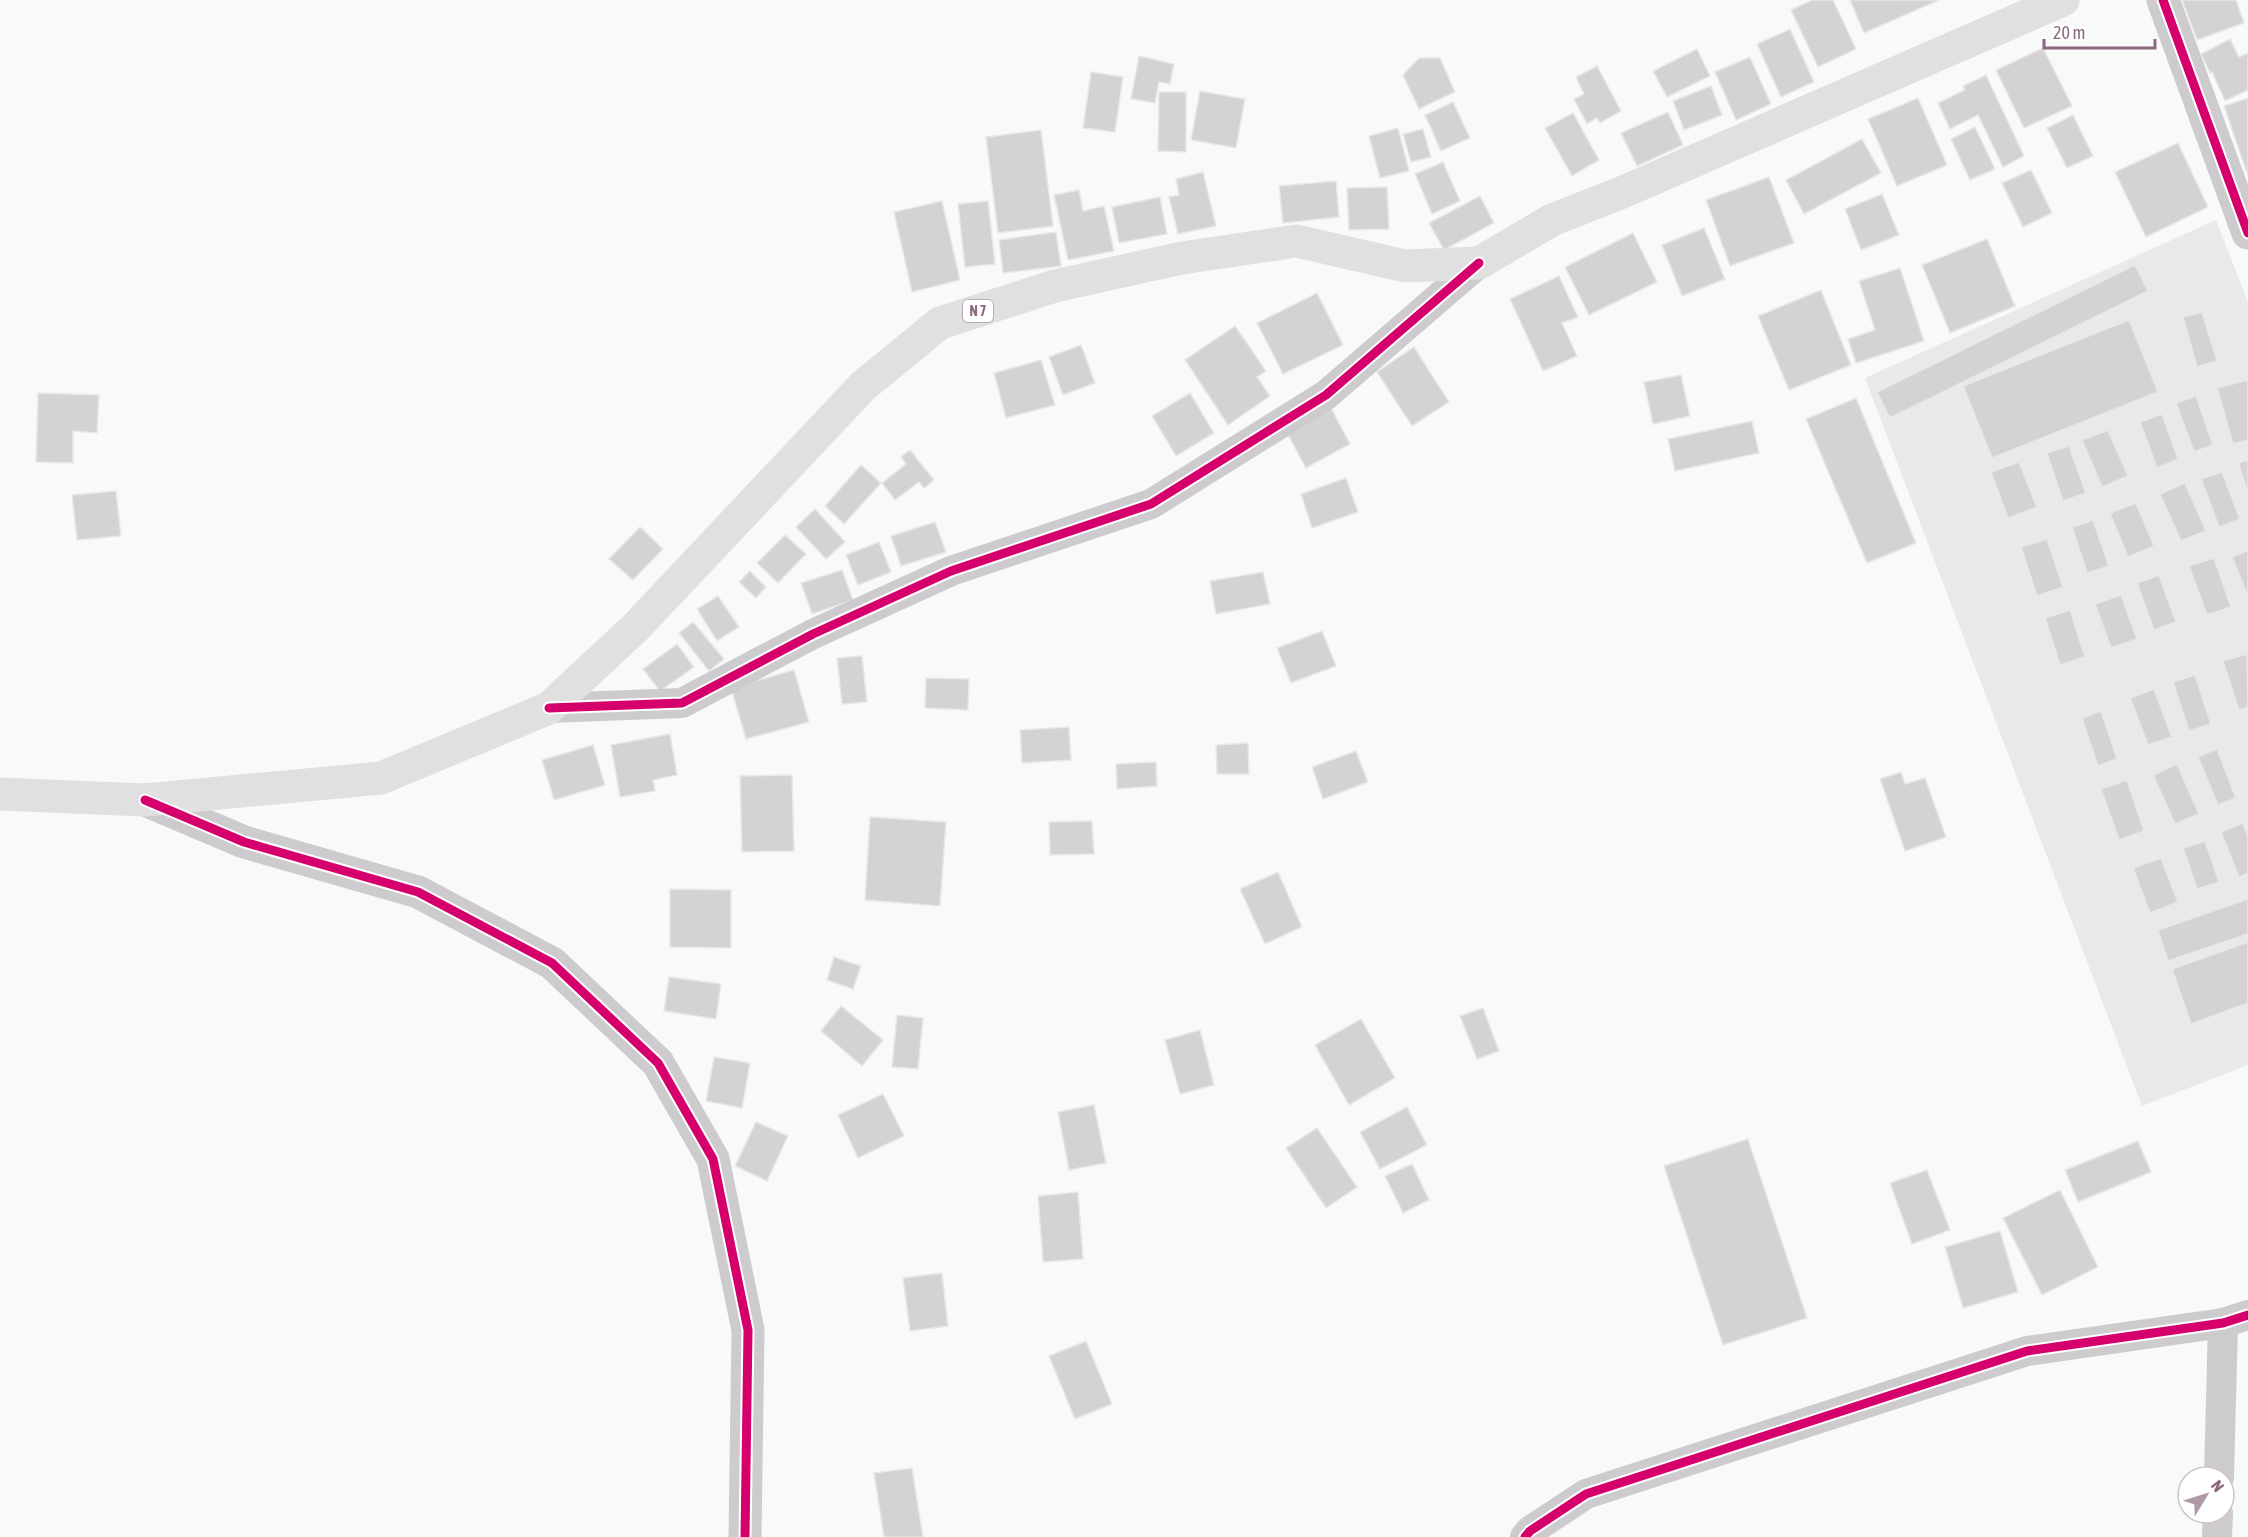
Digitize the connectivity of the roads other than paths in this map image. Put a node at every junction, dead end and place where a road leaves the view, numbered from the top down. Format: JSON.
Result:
{"nodes":[{"id":1,"x":2063,"y":0,"type":"edge"},
{"id":2,"x":2163,"y":0,"type":"edge"},
{"id":3,"x":2247,"y":226,"type":"edge"},
{"id":4,"x":1479,"y":263,"type":"junction"},
{"id":5,"x":549,"y":708,"type":"junction"},
{"id":6,"x":0,"y":794,"type":"edge"},
{"id":7,"x":145,"y":800,"type":"junction"},
{"id":8,"x":2235,"y":1319,"type":"edge"},
{"id":9,"x":2220,"y":1465,"type":"edge"},
{"id":10,"x":745,"y":1537,"type":"edge"},
{"id":11,"x":1525,"y":1537,"type":"edge"}],
"edges":[{"from":1,"to":4,"type":"main road","number":"N 7"},
{"from":2,"to":3,"type":"street"},
{"from":4,"to":5,"type":"street"},
{"from":4,"to":5,"type":"main road","number":"N 7"},
{"from":5,"to":7,"type":"main road","number":"N 7"},
{"from":6,"to":7,"type":"main road","number":"N 7"},
{"from":7,"to":10,"type":"street"},
{"from":8,"to":9,"type":"street"},
{"from":8,"to":11,"type":"street"}]}
